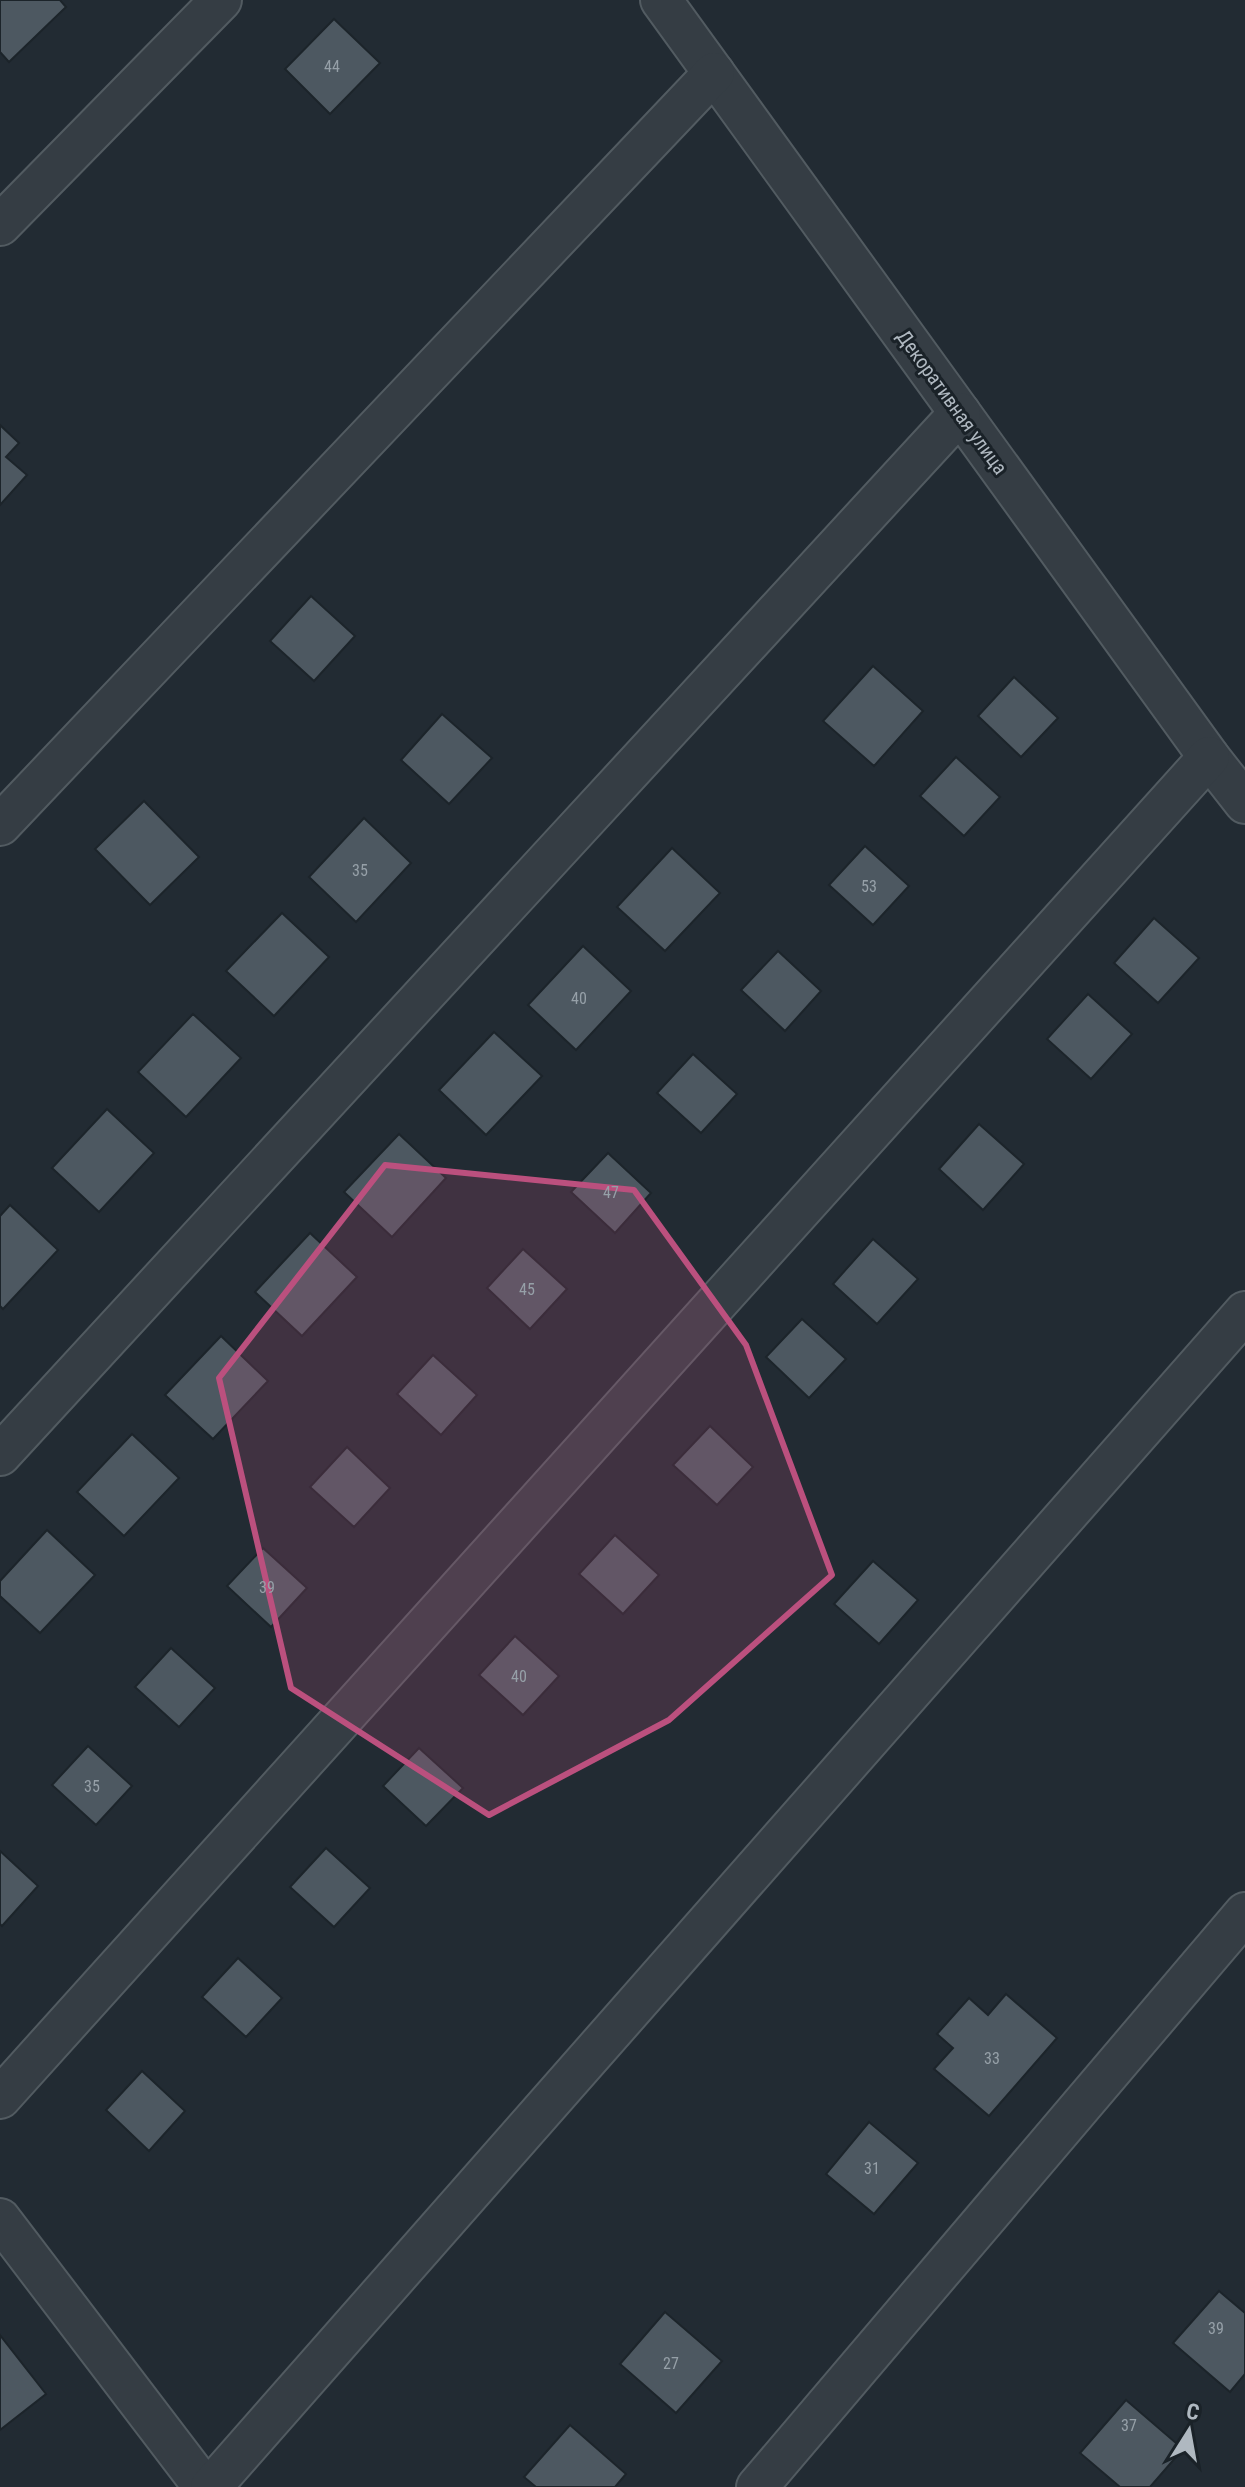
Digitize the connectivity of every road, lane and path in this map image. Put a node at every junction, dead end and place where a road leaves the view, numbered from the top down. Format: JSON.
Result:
{"nodes":[{"id":1,"x":221,"y":0,"type":"edge"},
{"id":2,"x":661,"y":0,"type":"edge"},
{"id":3,"x":714,"y":73,"type":"junction"},
{"id":4,"x":0,"y":225,"type":"edge"},
{"id":5,"x":960,"y":413,"type":"junction"},
{"id":6,"x":1209,"y":757,"type":"junction"},
{"id":7,"x":1245,"y":803,"type":"edge"},
{"id":8,"x":0,"y":825,"type":"edge"},
{"id":9,"x":1245,"y":1312,"type":"edge"},
{"id":10,"x":0,"y":1455,"type":"edge"},
{"id":11,"x":1245,"y":1913,"type":"edge"},
{"id":12,"x":0,"y":2098,"type":"edge"},
{"id":13,"x":0,"y":2219,"type":"edge"},
{"id":14,"x":204,"y":2487,"type":"edge"},
{"id":15,"x":211,"y":2487,"type":"edge"},
{"id":16,"x":757,"y":2487,"type":"edge"}],
"edges":[{"from":1,"to":4,"type":"street"},
{"from":2,"to":3,"type":"street","name":"Декоративная улица"},
{"from":3,"to":5,"type":"street","name":"Декоративная улица"},
{"from":3,"to":8,"type":"street"},
{"from":5,"to":6,"type":"street","name":"Декоративная улица"},
{"from":5,"to":10,"type":"street"},
{"from":6,"to":7,"type":"street","name":"Декоративная улица"},
{"from":6,"to":12,"type":"street"},
{"from":9,"to":15,"type":"street"},
{"from":11,"to":16,"type":"street"},
{"from":13,"to":14,"type":"street"}]}
